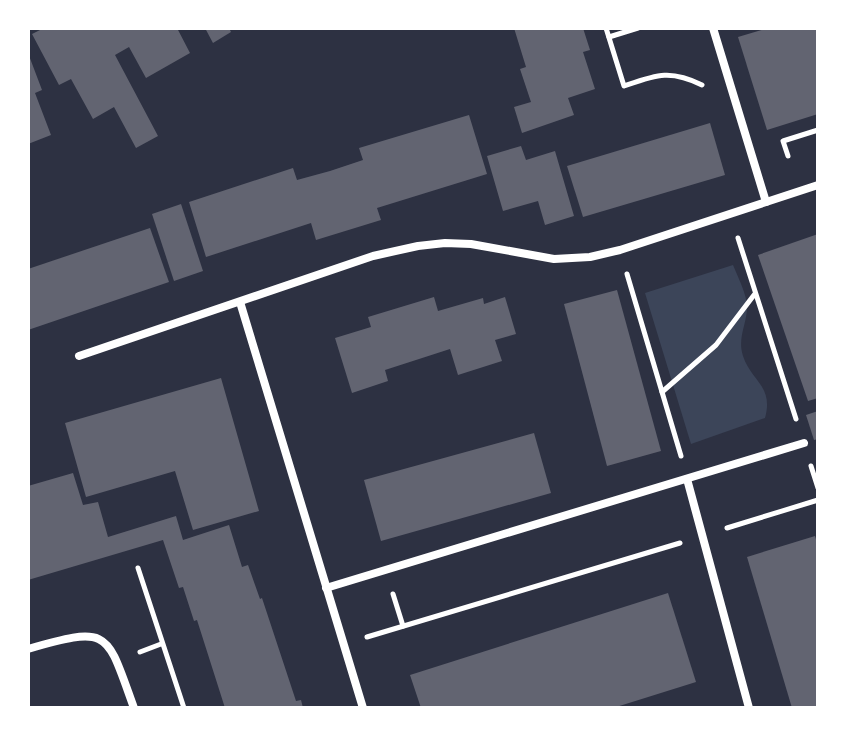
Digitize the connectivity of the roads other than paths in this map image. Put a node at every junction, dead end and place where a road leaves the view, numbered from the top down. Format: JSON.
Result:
{"nodes":[{"id":1,"x":713,"y":28,"type":"edge"},
{"id":2,"x":818,"y":185,"type":"edge"},
{"id":3,"x":766,"y":202,"type":"junction"},
{"id":4,"x":240,"y":302,"type":"junction"},
{"id":5,"x":79,"y":356,"type":"dead end"},
{"id":6,"x":804,"y":443,"type":"road end"},
{"id":7,"x":687,"y":479,"type":"junction"},
{"id":8,"x":326,"y":588,"type":"junction"},
{"id":9,"x":28,"y":649,"type":"edge"},
{"id":10,"x":748,"y":706,"type":"edge"},
{"id":11,"x":134,"y":708,"type":"edge"},
{"id":12,"x":363,"y":708,"type":"edge"},
{"id":13,"x":737,"y":708,"type":"edge"}],
"edges":[{"from":1,"to":3,"type":"street"},
{"from":2,"to":3,"type":"street"},
{"from":3,"to":4,"type":"street"},
{"from":4,"to":5,"type":"street"},
{"from":4,"to":8,"type":"street"},
{"from":6,"to":7,"type":"street"},
{"from":7,"to":8,"type":"street"},
{"from":7,"to":10,"type":"street"},
{"from":8,"to":12,"type":"street"},
{"from":9,"to":11,"type":"street"},
{"from":10,"to":13,"type":"street"}]}
